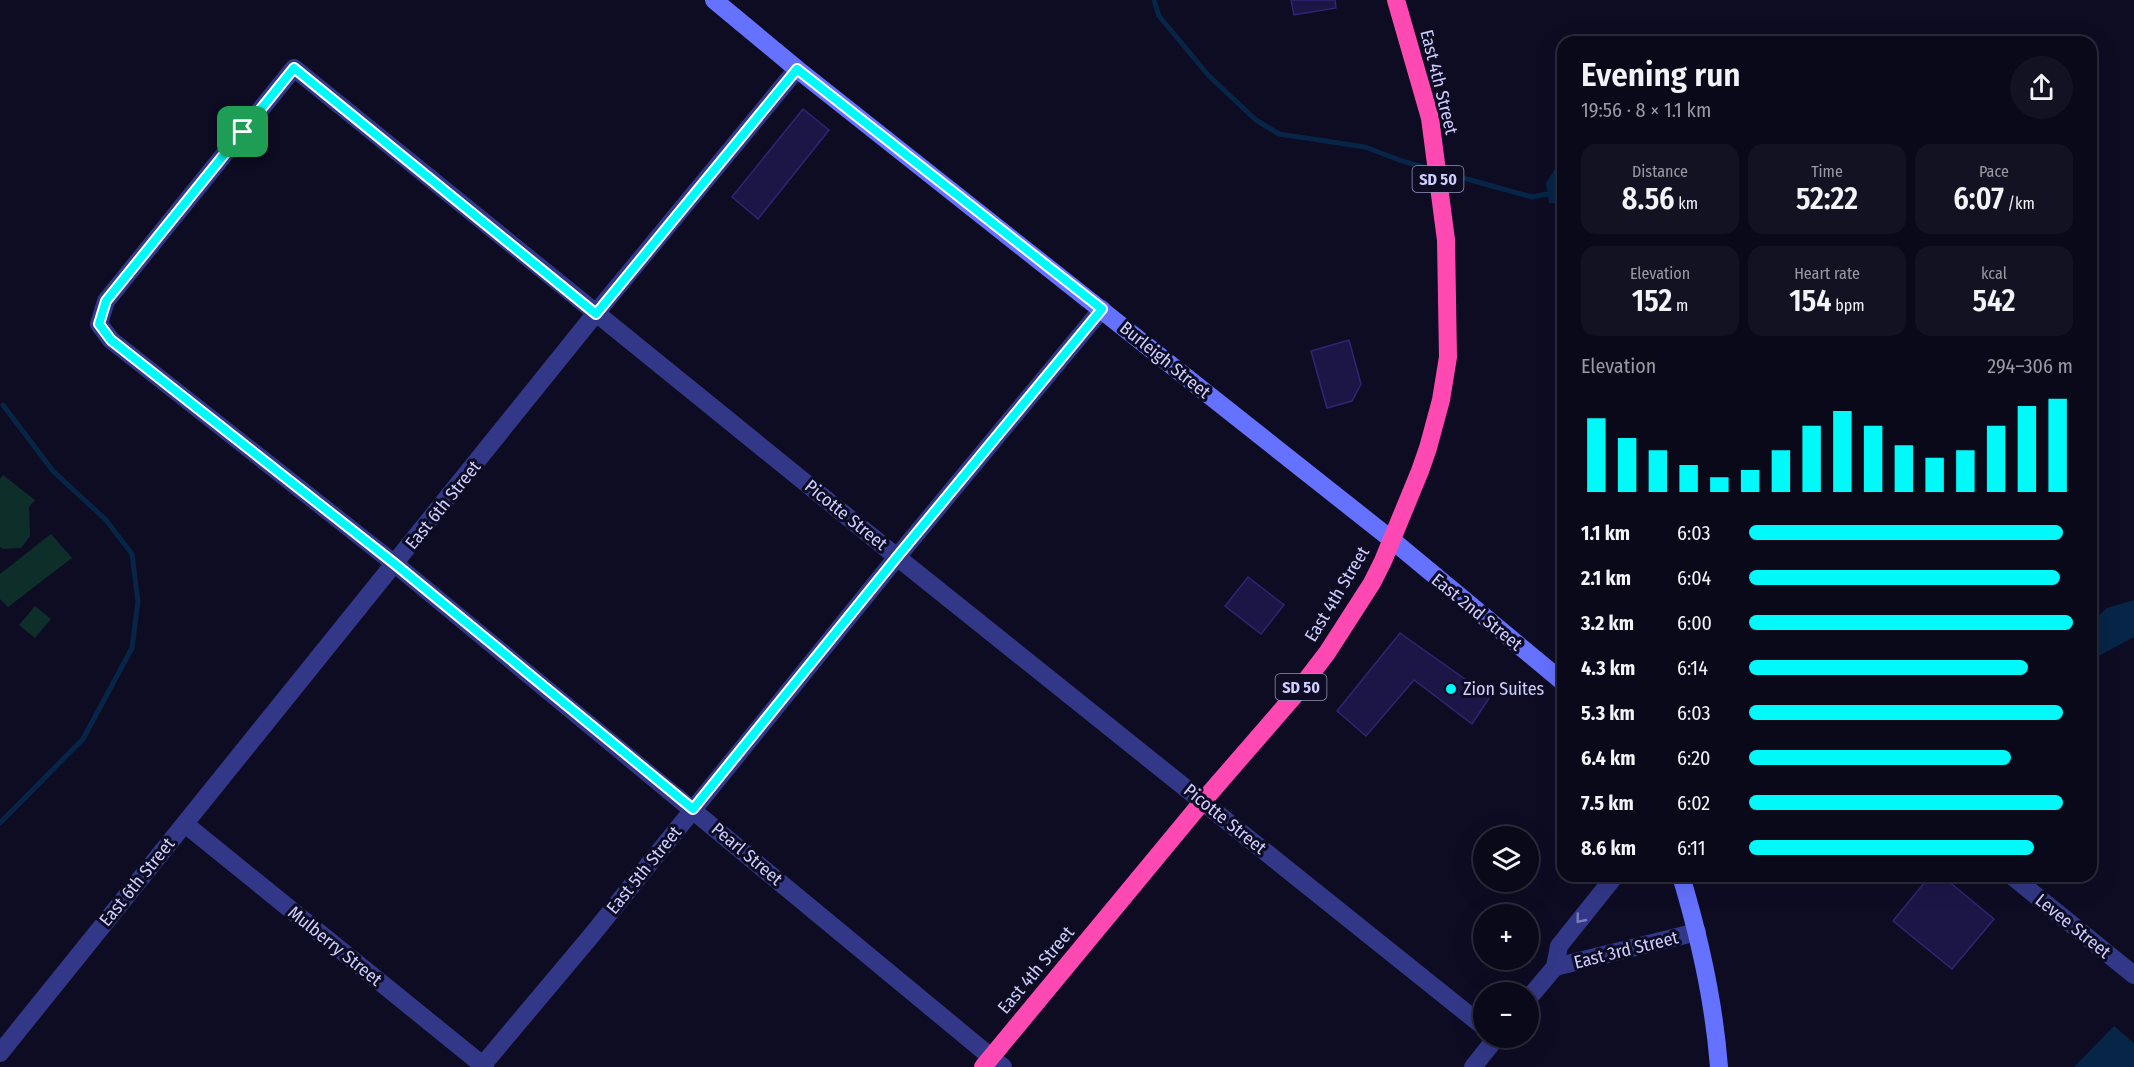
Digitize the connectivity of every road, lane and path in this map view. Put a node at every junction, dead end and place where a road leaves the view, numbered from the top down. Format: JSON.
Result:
{"nodes":[{"id":1,"x":714,"y":0,"type":"edge"},
{"id":2,"x":1396,"y":0,"type":"edge"},
{"id":3,"x":797,"y":69,"type":"junction"},
{"id":4,"x":1102,"y":309,"type":"junction"},
{"id":5,"x":596,"y":314,"type":"junction"},
{"id":6,"x":99,"y":324,"type":"joint"},
{"id":7,"x":1392,"y":540,"type":"junction"},
{"id":8,"x":897,"y":557,"type":"junction"},
{"id":9,"x":395,"y":564,"type":"junction"},
{"id":10,"x":1557,"y":677,"type":"edge"},
{"id":11,"x":1203,"y":801,"type":"junction"},
{"id":12,"x":693,"y":809,"type":"junction"},
{"id":13,"x":185,"y":824,"type":"junction"},
{"id":14,"x":1610,"y":882,"type":"edge"},
{"id":15,"x":1683,"y":882,"type":"edge"},
{"id":16,"x":2019,"y":882,"type":"edge"},
{"id":17,"x":1697,"y":932,"type":"junction"},
{"id":18,"x":1554,"y":967,"type":"junction"},
{"id":19,"x":2134,"y":975,"type":"edge"},
{"id":20,"x":1539,"y":985,"type":"edge"},
{"id":21,"x":1473,"y":1018,"type":"edge"},
{"id":22,"x":1489,"y":1048,"type":"edge"},
{"id":23,"x":0,"y":1053,"type":"edge"},
{"id":24,"x":992,"y":1064,"type":"edge"},
{"id":25,"x":483,"y":1066,"type":"edge"},
{"id":26,"x":1473,"y":1067,"type":"edge"},
{"id":27,"x":1719,"y":1067,"type":"edge"}],
"edges":[{"from":1,"to":3,"type":"street","name":"Burleigh Street"},
{"from":2,"to":7,"type":"highway","name":"East 4th Street","number":"SD 50"},
{"from":3,"to":4,"type":"street","name":"Burleigh Street"},
{"from":3,"to":5,"type":"street","name":"East 6th Street"},
{"from":4,"to":7,"type":"street","name":"Burleigh Street"},
{"from":4,"to":8,"type":"street","name":"East 5th Street"},
{"from":5,"to":6,"type":"street","name":"Picotte Street"},
{"from":5,"to":8,"type":"street","name":"Picotte Street"},
{"from":5,"to":9,"type":"street","name":"East 6th Street"},
{"from":6,"to":9,"type":"street","name":"Pearl Street"},
{"from":7,"to":10,"type":"street","name":"East 2nd Street"},
{"from":7,"to":11,"type":"highway","name":"East 4th Street","number":"SD 50"},
{"from":8,"to":11,"type":"street","name":"Picotte Street"},
{"from":8,"to":12,"type":"street","name":"East 5th Street"},
{"from":9,"to":12,"type":"street","name":"Pearl Street"},
{"from":9,"to":13,"type":"street","name":"East 6th Street"},
{"from":11,"to":21,"type":"street","name":"Picotte Street"},
{"from":11,"to":24,"type":"highway","name":"East 4th Street","number":"SD 50"},
{"from":12,"to":24,"type":"street","name":"Pearl Street"},
{"from":12,"to":25,"type":"street","name":"East 5th Street"},
{"from":13,"to":23,"type":"street","name":"East 6th Street"},
{"from":13,"to":25,"type":"street","name":"Mulberry Street"},
{"from":14,"to":18,"type":"street","name":"East 3rd Street","one_way":true},
{"from":15,"to":17,"type":"street"},
{"from":16,"to":19,"type":"street","name":"Levee Street"},
{"from":17,"to":18,"type":"street","name":"East 3rd Street"},
{"from":17,"to":27,"type":"street"},
{"from":18,"to":20,"type":"street","name":"East 3rd Street"},
{"from":22,"to":26,"type":"street"}]}
